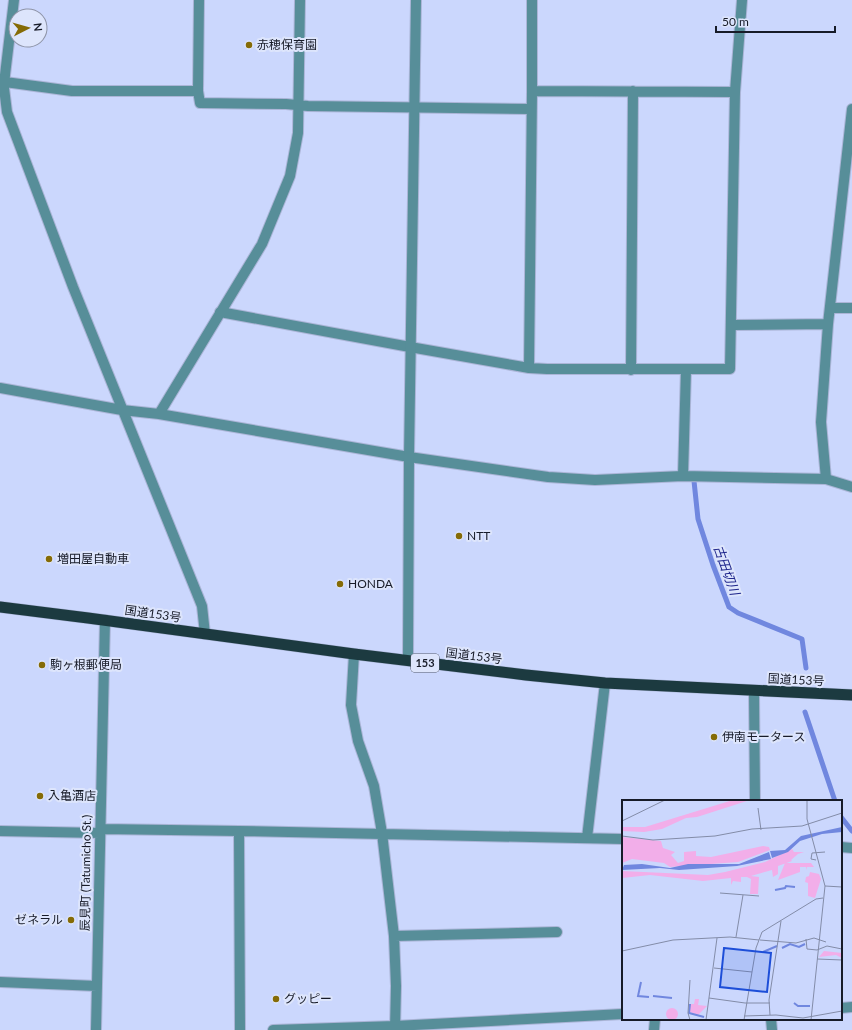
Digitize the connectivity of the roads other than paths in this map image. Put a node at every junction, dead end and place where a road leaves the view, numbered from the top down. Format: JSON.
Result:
{"nodes":[{"id":1,"x":14,"y":0,"type":"edge"},
{"id":2,"x":199,"y":0,"type":"edge"},
{"id":3,"x":300,"y":0,"type":"edge"},
{"id":4,"x":416,"y":0,"type":"edge"},
{"id":5,"x":532,"y":0,"type":"edge"},
{"id":6,"x":742,"y":0,"type":"edge"},
{"id":7,"x":3,"y":77,"type":"edge"},
{"id":8,"x":198,"y":91,"type":"junction"},
{"id":9,"x":532,"y":91,"type":"junction"},
{"id":10,"x":633,"y":91,"type":"junction"},
{"id":11,"x":735,"y":92,"type":"junction"},
{"id":12,"x":297,"y":105,"type":"junction"},
{"id":13,"x":414,"y":107,"type":"junction"},
{"id":14,"x":531,"y":109,"type":"junction"},
{"id":15,"x":852,"y":109,"type":"edge"},
{"id":16,"x":847,"y":193,"type":"edge"},
{"id":17,"x":830,"y":308,"type":"junction"},
{"id":18,"x":852,"y":308,"type":"edge"},
{"id":19,"x":220,"y":312,"type":"junction"},
{"id":20,"x":828,"y":324,"type":"junction"},
{"id":21,"x":732,"y":325,"type":"junction"},
{"id":22,"x":410,"y":348,"type":"junction"},
{"id":23,"x":529,"y":368,"type":"junction"},
{"id":24,"x":686,"y":369,"type":"junction"},
{"id":25,"x":631,"y":370,"type":"junction"},
{"id":26,"x":0,"y":388,"type":"edge"},
{"id":27,"x":122,"y":410,"type":"junction"},
{"id":28,"x":159,"y":414,"type":"junction"},
{"id":29,"x":409,"y":457,"type":"junction"},
{"id":30,"x":683,"y":476,"type":"junction"},
{"id":31,"x":826,"y":479,"type":"junction"},
{"id":32,"x":852,"y":487,"type":"edge"},
{"id":33,"x":0,"y":607,"type":"edge"},
{"id":34,"x":105,"y":620,"type":"junction"},
{"id":35,"x":205,"y":634,"type":"junction"},
{"id":36,"x":354,"y":654,"type":"junction"},
{"id":37,"x":408,"y":660,"type":"junction"},
{"id":38,"x":605,"y":683,"type":"junction"},
{"id":39,"x":754,"y":691,"type":"junction"},
{"id":40,"x":852,"y":695,"type":"edge"},
{"id":41,"x":755,"y":800,"type":"edge"},
{"id":42,"x":0,"y":831,"type":"edge"},
{"id":43,"x":100,"y":831,"type":"junction"},
{"id":44,"x":239,"y":831,"type":"junction"},
{"id":45,"x":382,"y":833,"type":"junction"},
{"id":46,"x":587,"y":838,"type":"junction"},
{"id":47,"x":622,"y":839,"type":"edge"},
{"id":48,"x":842,"y":847,"type":"edge"},
{"id":49,"x":852,"y":848,"type":"edge"},
{"id":50,"x":557,"y":932,"type":"dead end"},
{"id":51,"x":394,"y":936,"type":"junction"},
{"id":52,"x":0,"y":982,"type":"edge"},
{"id":53,"x":97,"y":986,"type":"junction"},
{"id":54,"x":852,"y":1007,"type":"edge"},
{"id":55,"x":842,"y":1008,"type":"edge"},
{"id":56,"x":622,"y":1014,"type":"edge"},
{"id":57,"x":655,"y":1020,"type":"edge"},
{"id":58,"x":771,"y":1020,"type":"edge"},
{"id":59,"x":395,"y":1028,"type":"edge"},
{"id":60,"x":96,"y":1030,"type":"edge"},
{"id":61,"x":240,"y":1030,"type":"edge"},
{"id":62,"x":273,"y":1030,"type":"edge"},
{"id":63,"x":654,"y":1030,"type":"edge"},
{"id":64,"x":772,"y":1030,"type":"edge"}],
"edges":[{"from":1,"to":7,"type":"street"},
{"from":2,"to":8,"type":"street"},
{"from":3,"to":12,"type":"street"},
{"from":4,"to":13,"type":"street"},
{"from":5,"to":9,"type":"street"},
{"from":6,"to":11,"type":"street"},
{"from":7,"to":8,"type":"street"},
{"from":7,"to":27,"type":"street"},
{"from":8,"to":12,"type":"street"},
{"from":9,"to":10,"type":"street"},
{"from":9,"to":14,"type":"street"},
{"from":10,"to":11,"type":"street"},
{"from":10,"to":25,"type":"street"},
{"from":11,"to":21,"type":"street"},
{"from":12,"to":13,"type":"street"},
{"from":12,"to":19,"type":"street"},
{"from":13,"to":14,"type":"street"},
{"from":13,"to":22,"type":"street"},
{"from":14,"to":23,"type":"street"},
{"from":15,"to":16,"type":"street"},
{"from":16,"to":17,"type":"street"},
{"from":17,"to":18,"type":"street"},
{"from":17,"to":20,"type":"street"},
{"from":19,"to":22,"type":"street"},
{"from":19,"to":28,"type":"street"},
{"from":20,"to":21,"type":"street"},
{"from":20,"to":31,"type":"street"},
{"from":21,"to":24,"type":"street"},
{"from":22,"to":23,"type":"street"},
{"from":22,"to":29,"type":"street"},
{"from":23,"to":25,"type":"street"},
{"from":24,"to":25,"type":"street"},
{"from":24,"to":30,"type":"street"},
{"from":26,"to":27,"type":"street"},
{"from":27,"to":28,"type":"street"},
{"from":27,"to":35,"type":"street"},
{"from":28,"to":29,"type":"street"},
{"from":29,"to":30,"type":"street"},
{"from":29,"to":37,"type":"street"},
{"from":30,"to":31,"type":"street"},
{"from":31,"to":32,"type":"street"},
{"from":33,"to":34,"type":"highway","name":"国道153号","number":"153"},
{"from":34,"to":35,"type":"highway","name":"国道153号","number":"153"},
{"from":34,"to":43,"type":"street","name":"辰見町 (Tatumicho St.)"},
{"from":35,"to":36,"type":"highway","name":"国道153号","number":"153"},
{"from":36,"to":37,"type":"highway","name":"国道153号","number":"153"},
{"from":36,"to":45,"type":"street"},
{"from":37,"to":38,"type":"highway","name":"国道153号","number":"153"},
{"from":38,"to":39,"type":"highway","name":"国道153号","number":"153"},
{"from":38,"to":46,"type":"street"},
{"from":39,"to":40,"type":"highway","name":"国道153号","number":"153"},
{"from":39,"to":41,"type":"street"},
{"from":42,"to":43,"type":"street"},
{"from":43,"to":44,"type":"street"},
{"from":43,"to":53,"type":"street","name":"辰見町 (Tatumicho St.)"},
{"from":44,"to":45,"type":"street"},
{"from":44,"to":61,"type":"street"},
{"from":45,"to":46,"type":"street"},
{"from":45,"to":51,"type":"street"},
{"from":46,"to":47,"type":"street"},
{"from":48,"to":49,"type":"street"},
{"from":50,"to":51,"type":"street"},
{"from":51,"to":59,"type":"street"},
{"from":52,"to":53,"type":"street"},
{"from":53,"to":60,"type":"street","name":"辰見町 (Tatumicho St.)"},
{"from":54,"to":55,"type":"street"},
{"from":56,"to":59,"type":"street"},
{"from":57,"to":63,"type":"street"},
{"from":58,"to":64,"type":"street"},
{"from":59,"to":62,"type":"street"}]}
